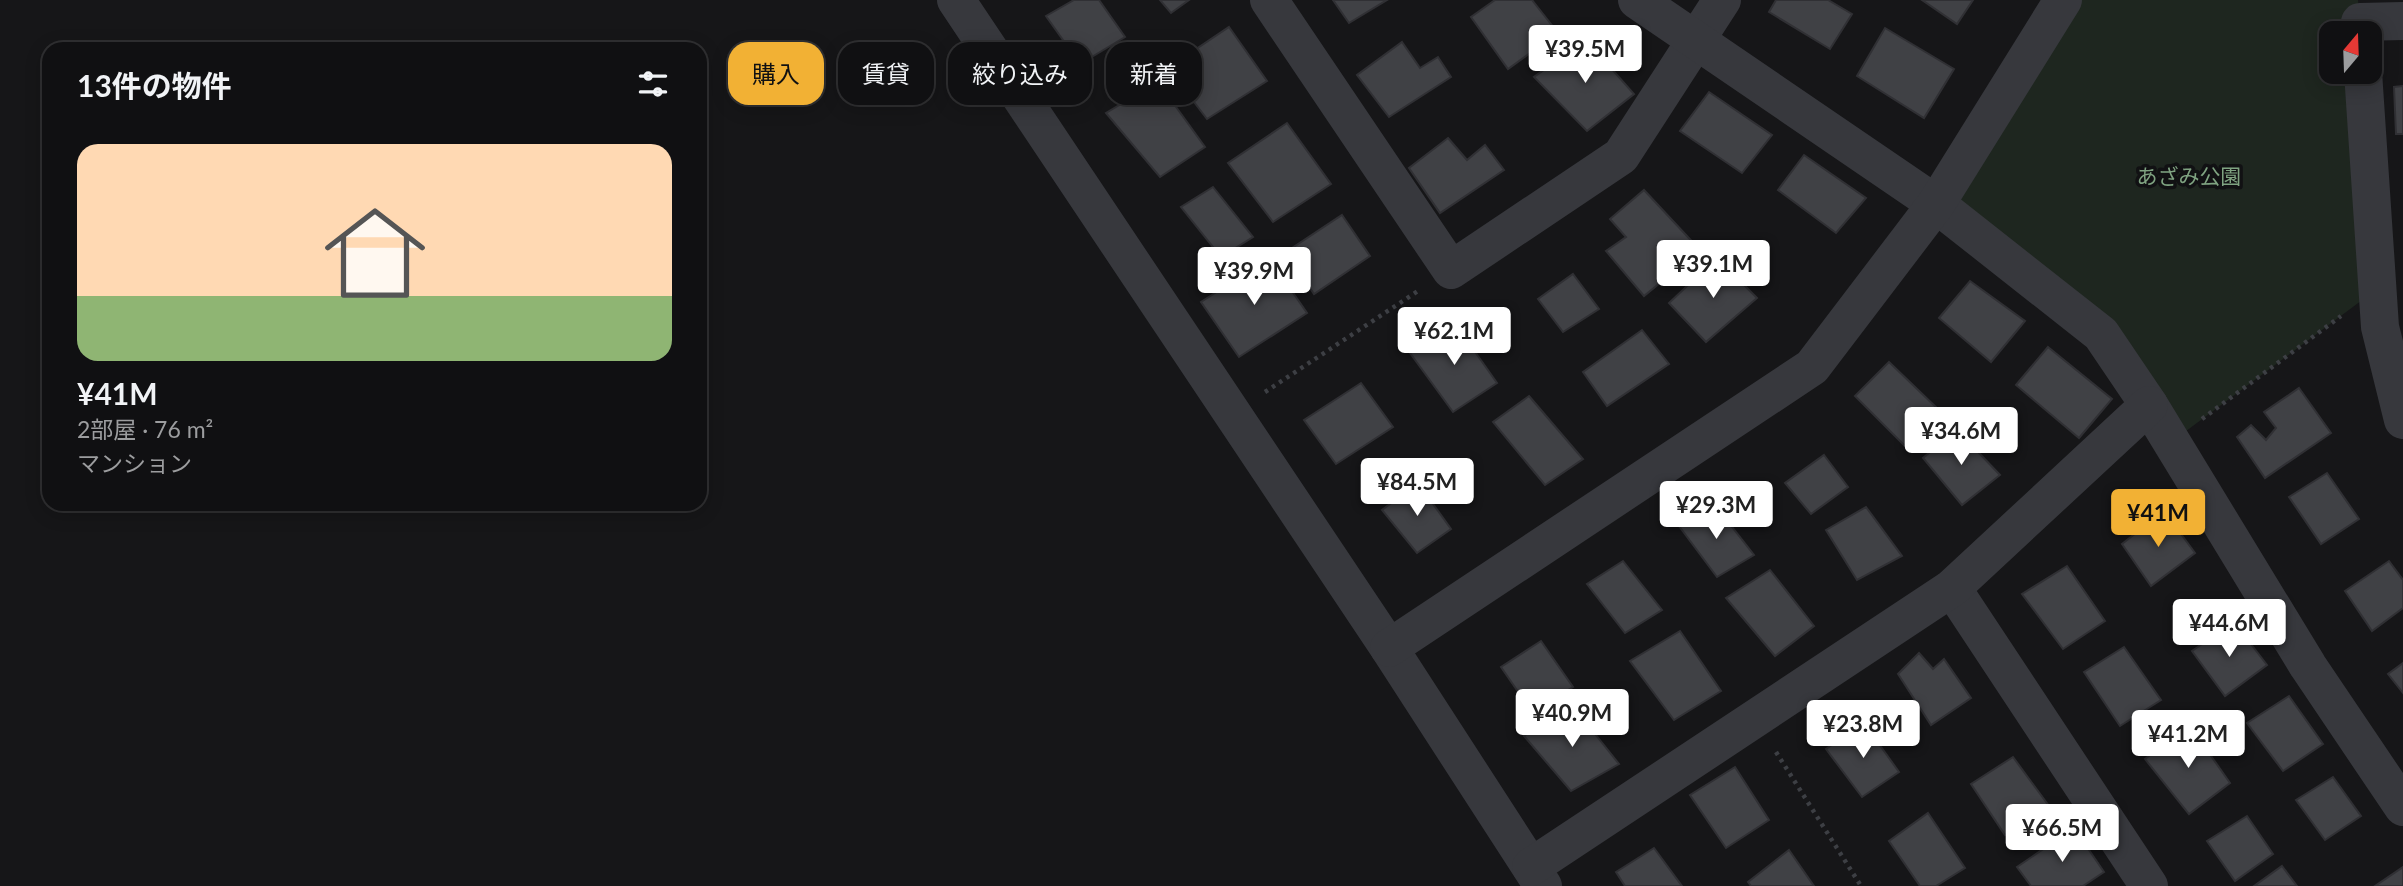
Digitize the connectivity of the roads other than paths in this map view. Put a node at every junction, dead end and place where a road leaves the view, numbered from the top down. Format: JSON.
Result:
{"nodes":[{"id":1,"x":956,"y":0,"type":"edge"},
{"id":2,"x":1269,"y":0,"type":"edge"},
{"id":3,"x":1637,"y":0,"type":"edge"},
{"id":4,"x":1723,"y":0,"type":"edge"},
{"id":5,"x":2063,"y":0,"type":"edge"},
{"id":6,"x":2360,"y":19,"type":"edge"},
{"id":7,"x":2403,"y":21,"type":"edge"},
{"id":8,"x":1696,"y":41,"type":"junction"},
{"id":9,"x":2364,"y":84,"type":"edge"},
{"id":10,"x":1936,"y":204,"type":"junction"},
{"id":11,"x":2148,"y":405,"type":"junction"},
{"id":12,"x":2403,"y":420,"type":"edge"},
{"id":13,"x":1952,"y":588,"type":"junction"},
{"id":14,"x":1389,"y":648,"type":"junction"},
{"id":15,"x":2403,"y":807,"type":"edge"},
{"id":16,"x":1537,"y":877,"type":"edge"},
{"id":17,"x":2149,"y":886,"type":"edge"}],
"edges":[{"from":1,"to":14,"type":"street"},
{"from":2,"to":8,"type":"street"},
{"from":3,"to":8,"type":"street"},
{"from":4,"to":8,"type":"street"},
{"from":5,"to":10,"type":"street"},
{"from":6,"to":7,"type":"street"},
{"from":8,"to":10,"type":"street"},
{"from":9,"to":12,"type":"street"},
{"from":10,"to":11,"type":"street"},
{"from":10,"to":14,"type":"street"},
{"from":11,"to":13,"type":"street"},
{"from":11,"to":15,"type":"street"},
{"from":13,"to":16,"type":"street"},
{"from":13,"to":17,"type":"street"},
{"from":14,"to":16,"type":"street"}]}
